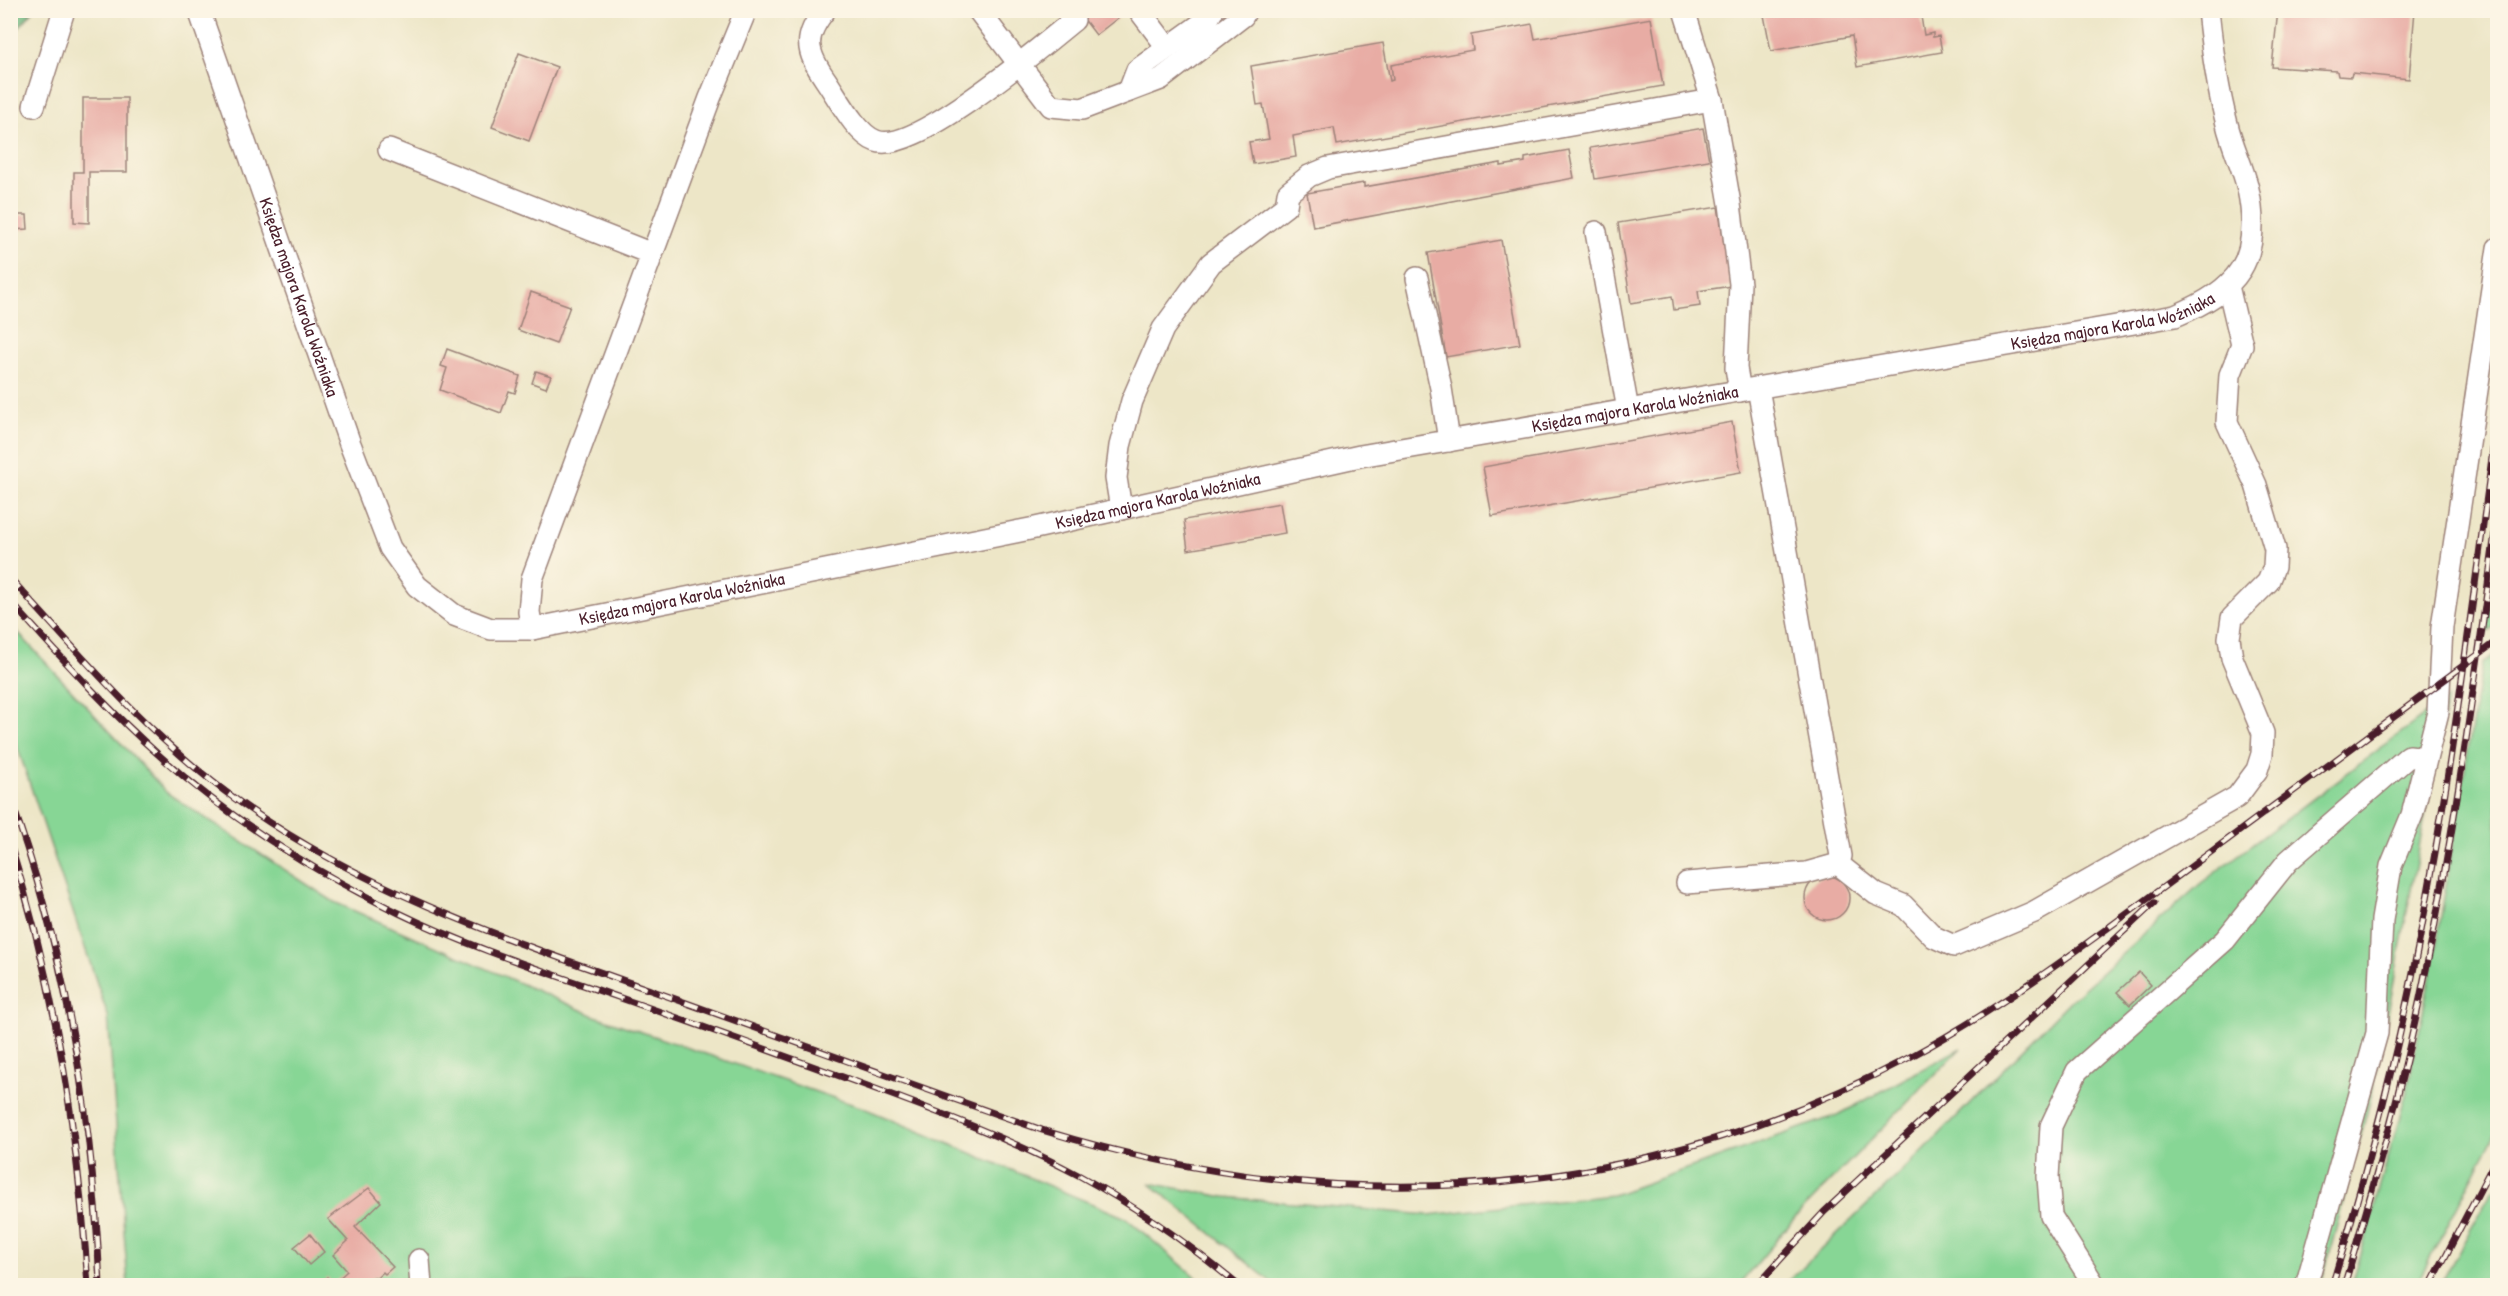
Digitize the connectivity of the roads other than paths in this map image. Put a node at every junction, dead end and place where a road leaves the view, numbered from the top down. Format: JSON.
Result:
{"nodes":[{"id":1,"x":64,"y":10,"type":"edge"},
{"id":2,"x":199,"y":10,"type":"edge"},
{"id":3,"x":746,"y":10,"type":"edge"},
{"id":4,"x":825,"y":10,"type":"edge"},
{"id":5,"x":978,"y":10,"type":"edge"},
{"id":6,"x":1067,"y":10,"type":"edge"},
{"id":7,"x":1139,"y":10,"type":"edge"},
{"id":8,"x":1213,"y":10,"type":"edge"},
{"id":9,"x":1246,"y":10,"type":"edge"},
{"id":10,"x":1684,"y":10,"type":"edge"},
{"id":11,"x":2208,"y":10,"type":"edge"},
{"id":12,"x":1167,"y":47,"type":"junction"},
{"id":13,"x":1018,"y":64,"type":"junction"},
{"id":14,"x":1129,"y":91,"type":"junction"},
{"id":15,"x":1713,"y":100,"type":"junction"},
{"id":16,"x":34,"y":106,"type":"dead end"},
{"id":17,"x":389,"y":150,"type":"dead end"},
{"id":18,"x":1596,"y":232,"type":"dead end"},
{"id":19,"x":2498,"y":248,"type":"edge"},
{"id":20,"x":652,"y":254,"type":"junction"},
{"id":21,"x":1417,"y":278,"type":"dead end"},
{"id":22,"x":2228,"y":285,"type":"junction"},
{"id":23,"x":1749,"y":389,"type":"junction"},
{"id":24,"x":1628,"y":410,"type":"junction"},
{"id":25,"x":1449,"y":441,"type":"junction"},
{"id":26,"x":1121,"y":509,"type":"junction"},
{"id":27,"x":532,"y":629,"type":"junction"},
{"id":28,"x":2425,"y":758,"type":"junction"},
{"id":29,"x":1838,"y":864,"type":"junction"},
{"id":30,"x":1687,"y":883,"type":"dead end"},
{"id":31,"x":419,"y":1260,"type":"dead end"},
{"id":32,"x":422,"y":1286,"type":"edge"},
{"id":33,"x":2095,"y":1286,"type":"edge"},
{"id":34,"x":2306,"y":1286,"type":"edge"}],
"edges":[{"from":1,"to":16,"type":"street"},
{"from":2,"to":27,"type":"street","name":"Księdza majora Karola Woźniaka"},
{"from":3,"to":20,"type":"street"},
{"from":4,"to":13,"type":"street"},
{"from":5,"to":13,"type":"street"},
{"from":6,"to":13,"type":"street"},
{"from":7,"to":12,"type":"street"},
{"from":8,"to":12,"type":"street"},
{"from":9,"to":14,"type":"street"},
{"from":10,"to":15,"type":"street"},
{"from":11,"to":22,"type":"street","name":"Księdza majora Karola Woźniaka"},
{"from":12,"to":14,"type":"street"},
{"from":13,"to":14,"type":"street"},
{"from":15,"to":23,"type":"street"},
{"from":15,"to":26,"type":"street"},
{"from":17,"to":20,"type":"street"},
{"from":18,"to":24,"type":"street"},
{"from":19,"to":28,"type":"street"},
{"from":20,"to":27,"type":"street"},
{"from":21,"to":25,"type":"street"},
{"from":22,"to":23,"type":"street","name":"Księdza majora Karola Woźniaka"},
{"from":22,"to":29,"type":"street"},
{"from":23,"to":24,"type":"street","name":"Księdza majora Karola Woźniaka"},
{"from":23,"to":29,"type":"street"},
{"from":24,"to":25,"type":"street","name":"Księdza majora Karola Woźniaka"},
{"from":25,"to":26,"type":"street","name":"Księdza majora Karola Woźniaka"},
{"from":26,"to":27,"type":"street","name":"Księdza majora Karola Woźniaka"},
{"from":28,"to":33,"type":"street"},
{"from":28,"to":34,"type":"street"},
{"from":29,"to":30,"type":"street"},
{"from":31,"to":32,"type":"street"}]}
